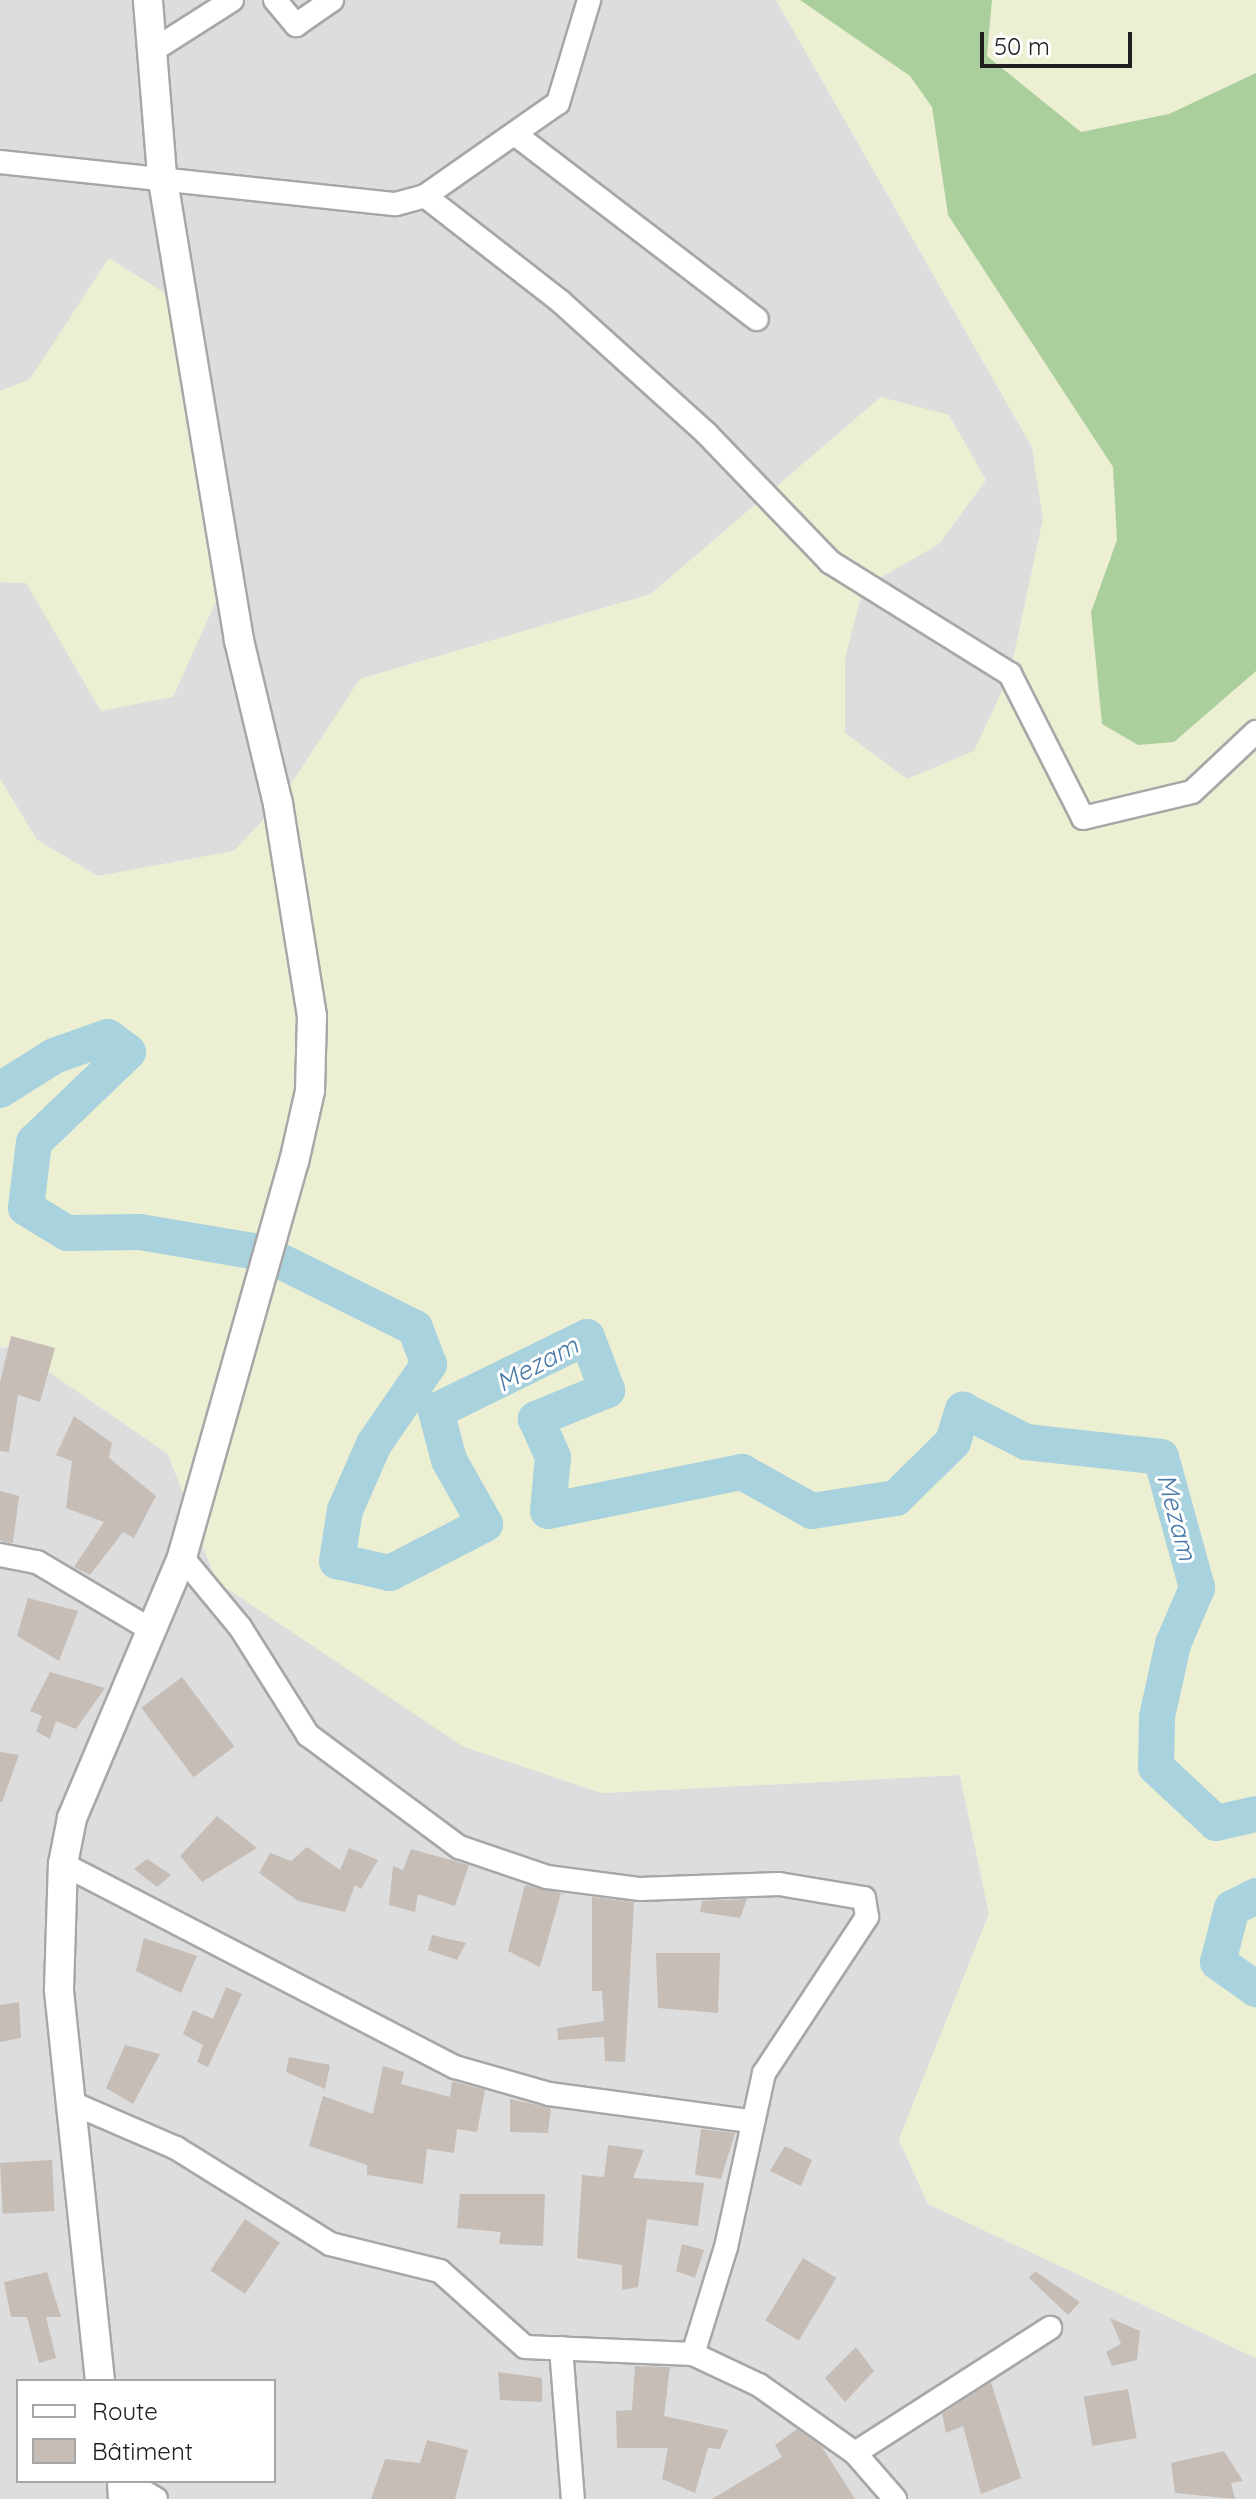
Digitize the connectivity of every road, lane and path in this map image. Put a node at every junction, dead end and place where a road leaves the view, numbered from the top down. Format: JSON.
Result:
{"nodes":[{"id":1,"x":148,"y":0,"type":"edge"},
{"id":2,"x":232,"y":0,"type":"edge"},
{"id":3,"x":275,"y":0,"type":"edge"},
{"id":4,"x":332,"y":0,"type":"edge"},
{"id":5,"x":589,"y":0,"type":"edge"},
{"id":6,"x":152,"y":51,"type":"junction"},
{"id":7,"x":516,"y":135,"type":"junction"},
{"id":8,"x":0,"y":162,"type":"edge"},
{"id":9,"x":162,"y":175,"type":"junction"},
{"id":10,"x":425,"y":196,"type":"junction"},
{"id":11,"x":757,"y":319,"type":"dead end"},
{"id":12,"x":1256,"y":732,"type":"edge"},
{"id":13,"x":0,"y":1555,"type":"edge"},
{"id":14,"x":182,"y":1557,"type":"junction"},
{"id":15,"x":153,"y":1631,"type":"junction"},
{"id":16,"x":63,"y":1864,"type":"junction"},
{"id":17,"x":72,"y":2103,"type":"junction"},
{"id":18,"x":750,"y":2121,"type":"junction"},
{"id":19,"x":1050,"y":2328,"type":"dead end"},
{"id":20,"x":561,"y":2348,"type":"junction"},
{"id":21,"x":693,"y":2354,"type":"junction"},
{"id":22,"x":100,"y":2379,"type":"edge"},
{"id":23,"x":855,"y":2453,"type":"junction"},
{"id":24,"x":128,"y":2483,"type":"edge"},
{"id":25,"x":156,"y":2499,"type":"edge"},
{"id":26,"x":573,"y":2499,"type":"edge"},
{"id":27,"x":895,"y":2499,"type":"edge"}],
"edges":[{"from":1,"to":6,"type":"street"},
{"from":2,"to":6,"type":"street"},
{"from":3,"to":4,"type":"street"},
{"from":5,"to":7,"type":"street"},
{"from":6,"to":9,"type":"street"},
{"from":7,"to":10,"type":"street"},
{"from":7,"to":11,"type":"street"},
{"from":8,"to":9,"type":"street"},
{"from":9,"to":10,"type":"street"},
{"from":9,"to":14,"type":"street"},
{"from":10,"to":12,"type":"street"},
{"from":13,"to":15,"type":"street"},
{"from":14,"to":15,"type":"street"},
{"from":14,"to":18,"type":"street"},
{"from":15,"to":16,"type":"street"},
{"from":16,"to":17,"type":"street"},
{"from":16,"to":18,"type":"street"},
{"from":17,"to":20,"type":"street"},
{"from":17,"to":22,"type":"street"},
{"from":18,"to":21,"type":"street"},
{"from":19,"to":23,"type":"street"},
{"from":20,"to":21,"type":"street"},
{"from":20,"to":26,"type":"street"},
{"from":21,"to":23,"type":"street"},
{"from":23,"to":27,"type":"street"},
{"from":24,"to":25,"type":"street"}]}
